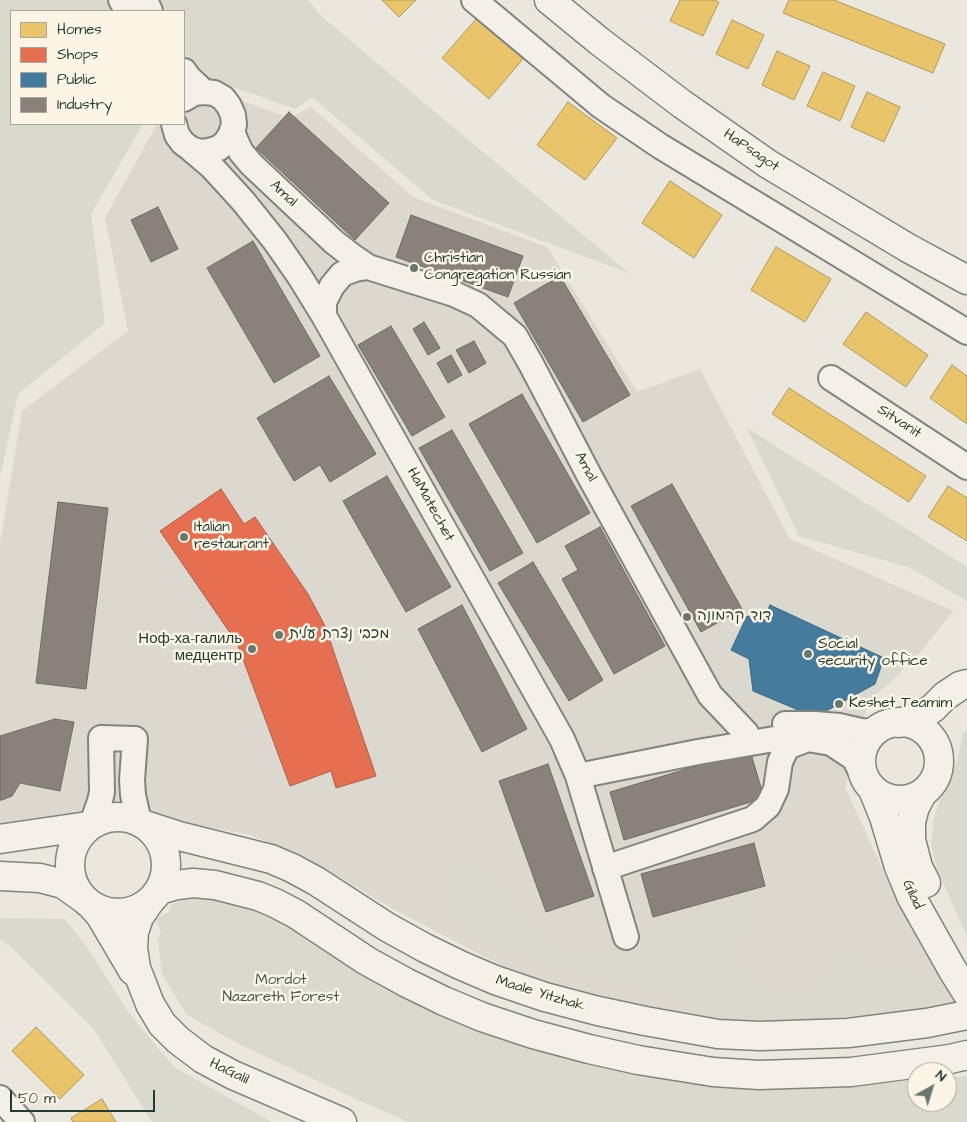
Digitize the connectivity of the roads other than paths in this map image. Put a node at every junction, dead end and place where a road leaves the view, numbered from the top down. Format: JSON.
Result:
{"nodes":[{"id":1,"x":474,"y":0,"type":"edge"},
{"id":2,"x":548,"y":0,"type":"edge"},
{"id":3,"x":185,"y":72,"type":"edge"},
{"id":4,"x":194,"y":95,"type":"edge"},
{"id":5,"x":174,"y":125,"type":"edge"},
{"id":6,"x":232,"y":130,"type":"junction"},
{"id":7,"x":191,"y":149,"type":"junction"},
{"id":8,"x":368,"y":267,"type":"junction"},
{"id":9,"x":967,"y":280,"type":"edge"},
{"id":10,"x":324,"y":316,"type":"junction"},
{"id":11,"x":967,"y":332,"type":"edge"},
{"id":12,"x":832,"y":378,"type":"dead end"},
{"id":13,"x":967,"y":467,"type":"edge"},
{"id":14,"x":967,"y":684,"type":"edge"},
{"id":15,"x":967,"y":704,"type":"edge"},
{"id":16,"x":887,"y":727,"type":"junction"},
{"id":17,"x":746,"y":733,"type":"junction"},
{"id":18,"x":808,"y":739,"type":"junction"},
{"id":19,"x":698,"y":752,"type":"junction"},
{"id":20,"x":938,"y":752,"type":"junction"},
{"id":21,"x":578,"y":776,"type":"junction"},
{"id":22,"x":869,"y":784,"type":"junction"},
{"id":23,"x":922,"y":794,"type":"junction"},
{"id":24,"x":142,"y":824,"type":"junction"},
{"id":25,"x":90,"y":825,"type":"junction"},
{"id":26,"x":0,"y":838,"type":"edge"},
{"id":27,"x":605,"y":868,"type":"junction"},
{"id":28,"x":0,"y":876,"type":"edge"},
{"id":29,"x":155,"y":895,"type":"junction"},
{"id":30,"x":87,"y":902,"type":"junction"},
{"id":31,"x":626,"y":937,"type":"dead end"},
{"id":32,"x":967,"y":986,"type":"edge"},
{"id":33,"x":144,"y":988,"type":"junction"},
{"id":34,"x":967,"y":993,"type":"edge"},
{"id":35,"x":967,"y":1015,"type":"edge"},
{"id":36,"x":959,"y":1057,"type":"edge"},
{"id":37,"x":0,"y":1098,"type":"edge"},
{"id":38,"x":22,"y":1122,"type":"edge"},
{"id":39,"x":342,"y":1122,"type":"edge"}],
"edges":[{"from":1,"to":11,"type":"street"},
{"from":2,"to":9,"type":"main road","name":"HaPsagot"},
{"from":3,"to":4,"type":"street"},
{"from":4,"to":6,"type":"street","name":"Amal"},
{"from":5,"to":7,"type":"street","name":"HaMatechet"},
{"from":6,"to":7,"type":"street"},
{"from":6,"to":8,"type":"street","name":"Amal"},
{"from":7,"to":10,"type":"street","name":"HaMatechet"},
{"from":8,"to":10,"type":"street"},
{"from":8,"to":17,"type":"street","name":"Amal"},
{"from":10,"to":21,"type":"street","name":"HaMatechet"},
{"from":12,"to":13,"type":"street","name":"Sitvanit"},
{"from":14,"to":16,"type":"main road"},
{"from":15,"to":20,"type":"main road"},
{"from":16,"to":17,"type":"street"},
{"from":16,"to":20,"type":"main road"},
{"from":16,"to":22,"type":"main road"},
{"from":17,"to":19,"type":"street"},
{"from":18,"to":19,"type":"street"},
{"from":18,"to":22,"type":"street"},
{"from":18,"to":27,"type":"street"},
{"from":19,"to":21,"type":"street"},
{"from":20,"to":23,"type":"main road"},
{"from":21,"to":27,"type":"street","name":"HaMatechet"},
{"from":22,"to":23,"type":"main road"},
{"from":22,"to":34,"type":"main road","name":"Gilad"},
{"from":23,"to":32,"type":"main road","name":"Gilad"},
{"from":24,"to":25,"type":"main road"},
{"from":24,"to":25,"type":"street"},
{"from":24,"to":29,"type":"main road"},
{"from":24,"to":35,"type":"main road","name":"Maale Yitzhak"},
{"from":25,"to":26,"type":"main road"},
{"from":25,"to":30,"type":"main road"},
{"from":27,"to":31,"type":"street","name":"HaMatechet"},
{"from":28,"to":30,"type":"main road"},
{"from":29,"to":30,"type":"main road"},
{"from":29,"to":33,"type":"main road","name":"HaGalil"},
{"from":29,"to":36,"type":"main road"},
{"from":30,"to":33,"type":"main road","name":"HaGalil"},
{"from":33,"to":39,"type":"main road","name":"HaGalil"},
{"from":37,"to":38,"type":"street"}]}
